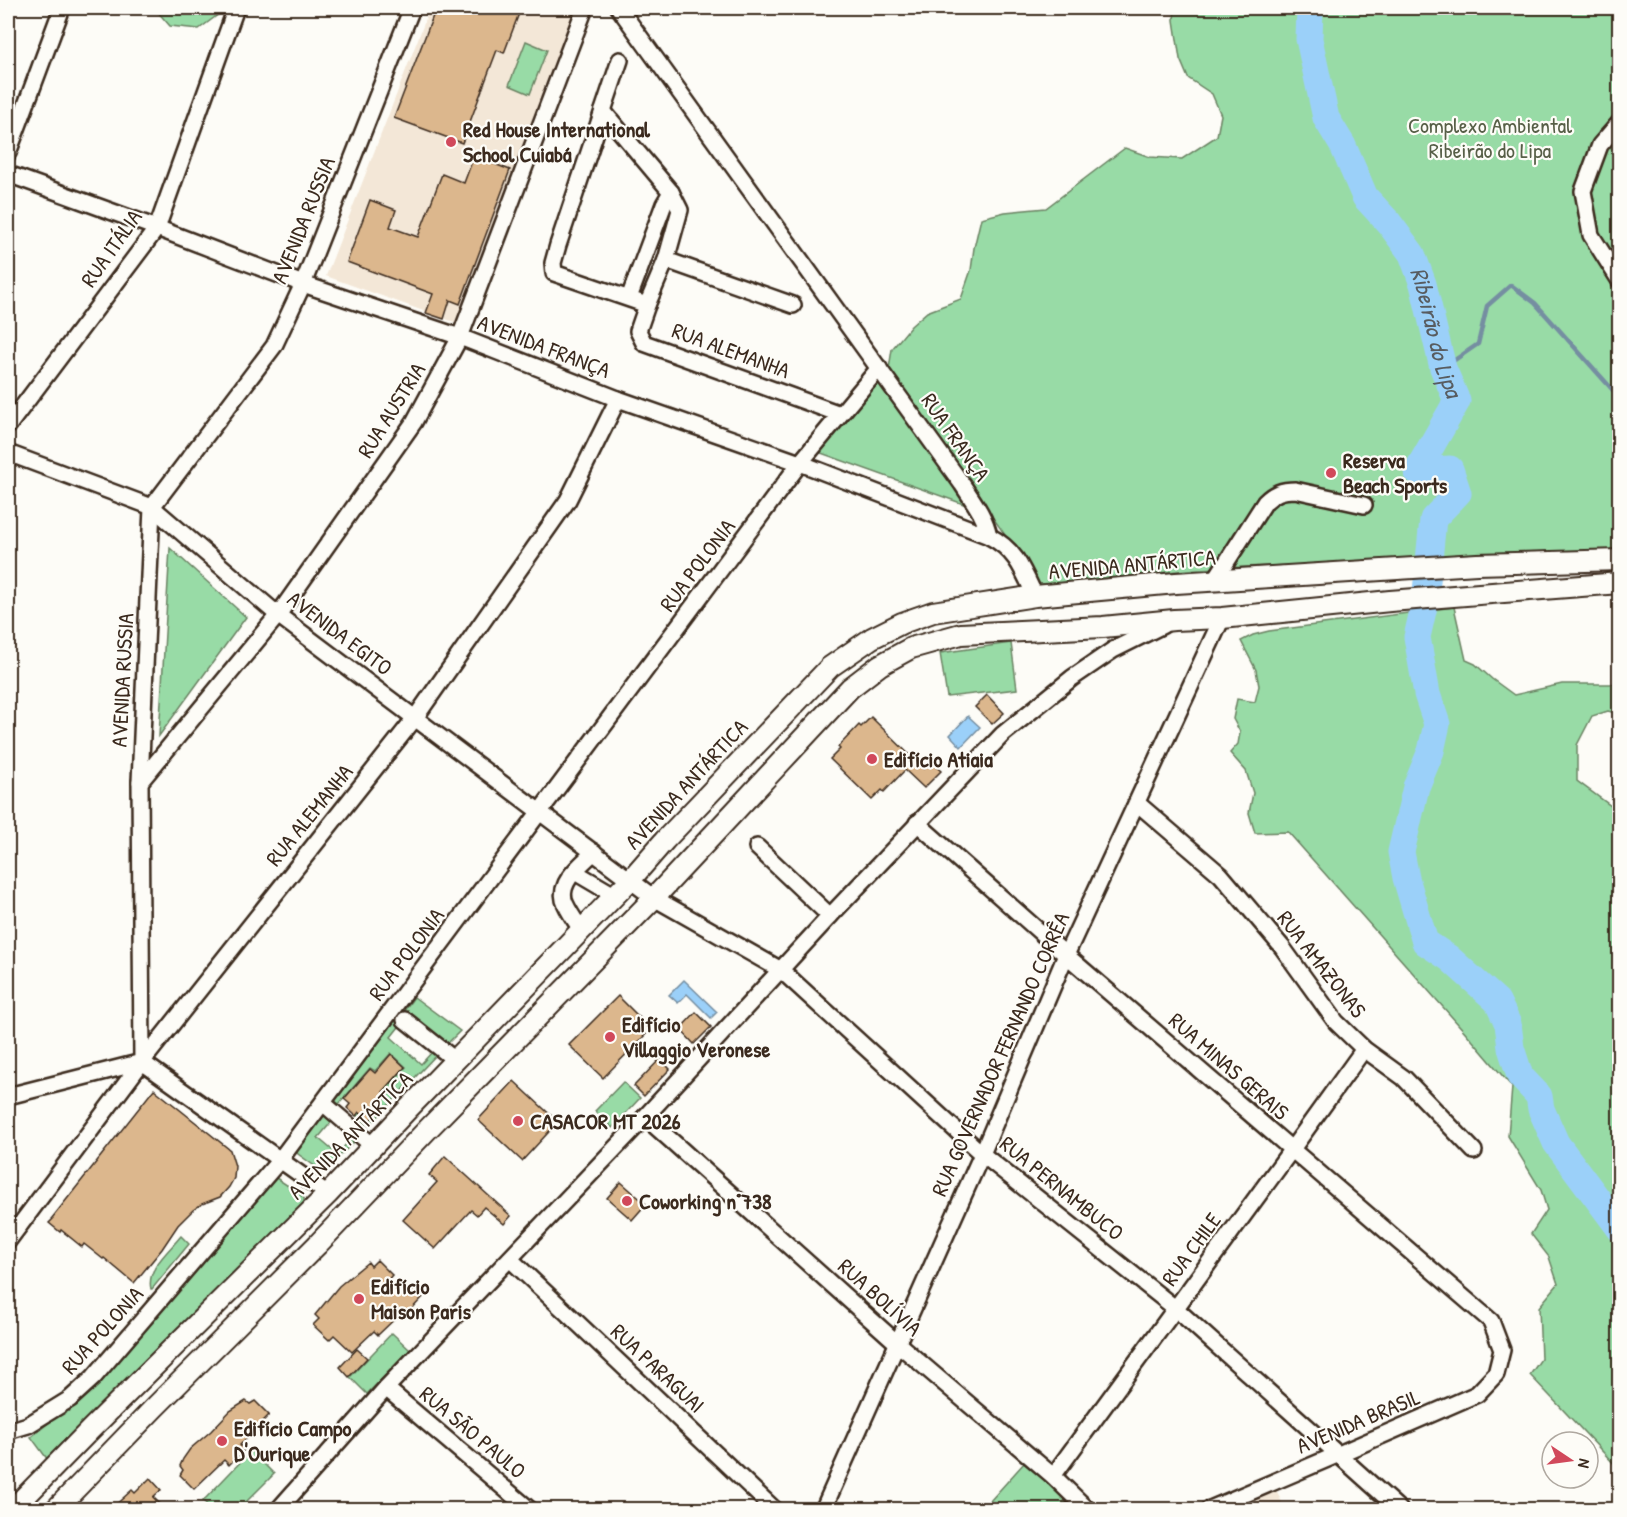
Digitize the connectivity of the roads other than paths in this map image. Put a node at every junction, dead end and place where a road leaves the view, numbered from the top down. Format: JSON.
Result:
{"nodes":[{"id":1,"x":62,"y":8,"type":"edge"},
{"id":2,"x":236,"y":8,"type":"edge"},
{"id":3,"x":412,"y":8,"type":"edge"},
{"id":4,"x":585,"y":8,"type":"edge"},
{"id":5,"x":619,"y":8,"type":"edge"},
{"id":6,"x":620,"y":60,"type":"dead end"},
{"id":7,"x":603,"y":111,"type":"junction"},
{"id":8,"x":1620,"y":122,"type":"edge"},
{"id":9,"x":8,"y":153,"type":"edge"},
{"id":10,"x":8,"y":174,"type":"edge"},
{"id":11,"x":671,"y":192,"type":"junction"},
{"id":12,"x":157,"y":228,"type":"junction"},
{"id":13,"x":666,"y":260,"type":"junction"},
{"id":14,"x":1620,"y":281,"type":"edge"},
{"id":15,"x":303,"y":284,"type":"junction"},
{"id":16,"x":629,"y":298,"type":"junction"},
{"id":17,"x":646,"y":304,"type":"junction"},
{"id":18,"x":793,"y":305,"type":"dead end"},
{"id":19,"x":460,"y":337,"type":"junction"},
{"id":20,"x":879,"y":368,"type":"junction"},
{"id":21,"x":618,"y":399,"type":"junction"},
{"id":22,"x":840,"y":414,"type":"junction"},
{"id":23,"x":8,"y":426,"type":"edge"},
{"id":24,"x":8,"y":453,"type":"edge"},
{"id":25,"x":800,"y":464,"type":"junction"},
{"id":26,"x":1364,"y":505,"type":"dead end"},
{"id":27,"x":152,"y":507,"type":"junction"},
{"id":28,"x":989,"y":536,"type":"junction"},
{"id":29,"x":1620,"y":560,"type":"edge"},
{"id":30,"x":1215,"y":580,"type":"junction"},
{"id":31,"x":1620,"y":583,"type":"edge"},
{"id":32,"x":1035,"y":596,"type":"junction"},
{"id":33,"x":278,"y":615,"type":"junction"},
{"id":34,"x":1222,"y":618,"type":"junction"},
{"id":35,"x":1174,"y":620,"type":"junction"},
{"id":36,"x":1044,"y":629,"type":"junction"},
{"id":37,"x":415,"y":718,"type":"junction"},
{"id":38,"x":140,"y":783,"type":"junction"},
{"id":39,"x":1137,"y":803,"type":"junction"},
{"id":40,"x":540,"y":813,"type":"junction"},
{"id":41,"x":917,"y":823,"type":"junction"},
{"id":42,"x":757,"y":847,"type":"dead end"},
{"id":43,"x":594,"y":852,"type":"junction"},
{"id":44,"x":575,"y":872,"type":"junction"},
{"id":45,"x":631,"y":879,"type":"junction"},
{"id":46,"x":614,"y":895,"type":"junction"},
{"id":47,"x":654,"y":898,"type":"junction"},
{"id":48,"x":830,"y":916,"type":"junction"},
{"id":49,"x":581,"y":930,"type":"junction"},
{"id":50,"x":1066,"y":955,"type":"junction"},
{"id":51,"x":781,"y":970,"type":"junction"},
{"id":52,"x":405,"y":1020,"type":"dead end"},
{"id":53,"x":1364,"y":1049,"type":"junction"},
{"id":54,"x":455,"y":1060,"type":"junction"},
{"id":55,"x":142,"y":1062,"type":"junction"},
{"id":56,"x":8,"y":1096,"type":"edge"},
{"id":57,"x":323,"y":1103,"type":"junction"},
{"id":58,"x":408,"y":1109,"type":"junction"},
{"id":59,"x":645,"y":1117,"type":"junction"},
{"id":60,"x":427,"y":1130,"type":"junction"},
{"id":61,"x":373,"y":1146,"type":"junction"},
{"id":62,"x":1292,"y":1149,"type":"junction"},
{"id":63,"x":1474,"y":1151,"type":"dead end"},
{"id":64,"x":982,"y":1154,"type":"junction"},
{"id":65,"x":279,"y":1161,"type":"junction"},
{"id":66,"x":328,"y":1194,"type":"junction"},
{"id":67,"x":8,"y":1241,"type":"edge"},
{"id":68,"x":510,"y":1259,"type":"junction"},
{"id":69,"x":1175,"y":1308,"type":"junction"},
{"id":70,"x":897,"y":1343,"type":"junction"},
{"id":71,"x":1502,"y":1350,"type":"joint"},
{"id":72,"x":386,"y":1388,"type":"junction"},
{"id":73,"x":8,"y":1431,"type":"edge"},
{"id":74,"x":1339,"y":1454,"type":"junction"},
{"id":75,"x":1053,"y":1476,"type":"junction"},
{"id":76,"x":281,"y":1508,"type":"edge"},
{"id":77,"x":12,"y":1509,"type":"edge"},
{"id":78,"x":55,"y":1509,"type":"edge"},
{"id":79,"x":530,"y":1509,"type":"edge"},
{"id":80,"x":775,"y":1509,"type":"edge"},
{"id":81,"x":823,"y":1509,"type":"edge"},
{"id":82,"x":1088,"y":1509,"type":"edge"},
{"id":83,"x":1208,"y":1509,"type":"edge"},
{"id":84,"x":1400,"y":1509,"type":"edge"}],
"edges":[{"from":1,"to":9,"type":"street"},
{"from":2,"to":12,"type":"street","name":"RUA ITÁLIA"},
{"from":3,"to":15,"type":"street","name":"AVENIDA RUSSIA"},
{"from":4,"to":19,"type":"street","name":"RUA AUSTRIA"},
{"from":5,"to":20,"type":"street","name":"RUA FRANÇA"},
{"from":6,"to":7,"type":"street","name":"RUA ALEMANHA"},
{"from":7,"to":11,"type":"street","name":"RUA ALEMANHA"},
{"from":7,"to":16,"type":"street","name":"RUA ALEMANHA"},
{"from":8,"to":14,"type":"street"},
{"from":10,"to":12,"type":"street","name":"AVENIDA FRANÇA"},
{"from":11,"to":13,"type":"street","name":"RUA ALEMANHA"},
{"from":11,"to":16,"type":"street"},
{"from":12,"to":15,"type":"street","name":"AVENIDA FRANÇA"},
{"from":12,"to":23,"type":"street","name":"RUA ITÁLIA"},
{"from":13,"to":17,"type":"street","name":"RUA ALEMANHA"},
{"from":13,"to":18,"type":"street"},
{"from":15,"to":19,"type":"street","name":"AVENIDA FRANÇA"},
{"from":15,"to":27,"type":"street","name":"AVENIDA RUSSIA"},
{"from":16,"to":17,"type":"street","name":"RUA ALEMANHA"},
{"from":17,"to":22,"type":"street","name":"RUA ALEMANHA"},
{"from":19,"to":21,"type":"street","name":"AVENIDA FRANÇA"},
{"from":19,"to":33,"type":"street","name":"RUA AUSTRIA"},
{"from":20,"to":22,"type":"street"},
{"from":20,"to":28,"type":"street","name":"RUA FRANÇA"},
{"from":21,"to":25,"type":"street","name":"AVENIDA FRANÇA"},
{"from":21,"to":37,"type":"street","name":"RUA ALEMANHA"},
{"from":22,"to":25,"type":"street"},
{"from":24,"to":27,"type":"street","name":"AVENIDA EGITO"},
{"from":25,"to":28,"type":"street","name":"AVENIDA FRANÇA"},
{"from":25,"to":40,"type":"street","name":"RUA POLONIA"},
{"from":26,"to":30,"type":"street"},
{"from":27,"to":33,"type":"street","name":"AVENIDA EGITO"},
{"from":27,"to":38,"type":"street","name":"AVENIDA RUSSIA"},
{"from":28,"to":32,"type":"street","name":"AVENIDA FRANÇA"},
{"from":29,"to":30,"type":"main road","name":"AVENIDA ANTÁRTICA"},
{"from":30,"to":32,"type":"main road","name":"AVENIDA ANTÁRTICA"},
{"from":31,"to":34,"type":"main road"},
{"from":32,"to":36,"type":"main road"},
{"from":32,"to":45,"type":"main road","name":"AVENIDA ANTÁRTICA"},
{"from":33,"to":37,"type":"street","name":"AVENIDA EGITO"},
{"from":33,"to":38,"type":"street","name":"RUA AUSTRIA"},
{"from":34,"to":35,"type":"main road"},
{"from":34,"to":39,"type":"street","name":"RUA GOVERNADOR FERNANDO CORRÊA"},
{"from":35,"to":36,"type":"main road"},
{"from":35,"to":41,"type":"street"},
{"from":36,"to":47,"type":"main road"},
{"from":37,"to":40,"type":"street","name":"AVENIDA EGITO"},
{"from":37,"to":55,"type":"street","name":"RUA ALEMANHA"},
{"from":38,"to":55,"type":"street","name":"AVENIDA RUSSIA"},
{"from":39,"to":50,"type":"street","name":"RUA GOVERNADOR FERNANDO CORRÊA"},
{"from":39,"to":53,"type":"street","name":"RUA AMAZONAS"},
{"from":40,"to":43,"type":"street","name":"AVENIDA EGITO"},
{"from":40,"to":57,"type":"street","name":"RUA POLONIA"},
{"from":41,"to":48,"type":"street"},
{"from":41,"to":50,"type":"street","name":"RUA MINAS GERAIS"},
{"from":42,"to":48,"type":"street"},
{"from":43,"to":44,"type":"street"},
{"from":43,"to":45,"type":"street","name":"AVENIDA EGITO"},
{"from":44,"to":46,"type":"street"},
{"from":44,"to":49,"type":"street"},
{"from":45,"to":46,"type":"main road","name":"AVENIDA ANTÁRTICA"},
{"from":45,"to":47,"type":"street","name":"AVENIDA EGITO"},
{"from":46,"to":49,"type":"main road","name":"AVENIDA ANTÁRTICA"},
{"from":47,"to":51,"type":"street","name":"RUA PERNAMBUCO"},
{"from":47,"to":60,"type":"main road"},
{"from":48,"to":51,"type":"street"},
{"from":49,"to":54,"type":"main road","name":"AVENIDA ANTÁRTICA"},
{"from":50,"to":62,"type":"street","name":"RUA MINAS GERAIS"},
{"from":50,"to":64,"type":"street","name":"RUA GOVERNADOR FERNANDO CORRÊA"},
{"from":51,"to":59,"type":"street"},
{"from":51,"to":64,"type":"street","name":"RUA PERNAMBUCO"},
{"from":52,"to":54,"type":"street"},
{"from":53,"to":62,"type":"street","name":"RUA CHILE"},
{"from":53,"to":63,"type":"street","name":"RUA AMAZONAS"},
{"from":54,"to":58,"type":"main road","name":"AVENIDA ANTÁRTICA"},
{"from":55,"to":56,"type":"street"},
{"from":55,"to":65,"type":"street"},
{"from":55,"to":67,"type":"street","name":"RUA ALEMANHA"},
{"from":57,"to":61,"type":"street"},
{"from":57,"to":65,"type":"street","name":"RUA POLONIA"},
{"from":58,"to":60,"type":"main road"},
{"from":58,"to":61,"type":"main road","name":"AVENIDA ANTÁRTICA"},
{"from":59,"to":68,"type":"street"},
{"from":59,"to":70,"type":"street","name":"RUA BOLÍVIA"},
{"from":60,"to":78,"type":"main road"},
{"from":61,"to":66,"type":"main road","name":"AVENIDA ANTÁRTICA"},
{"from":62,"to":69,"type":"street","name":"RUA CHILE"},
{"from":62,"to":71,"type":"street","name":"RUA MINAS GERAIS"},
{"from":64,"to":69,"type":"street","name":"RUA PERNAMBUCO"},
{"from":64,"to":70,"type":"street","name":"RUA GOVERNADOR FERNANDO CORRÊA"},
{"from":65,"to":66,"type":"street"},
{"from":65,"to":73,"type":"street","name":"RUA POLONIA"},
{"from":66,"to":77,"type":"main road","name":"AVENIDA ANTÁRTICA"},
{"from":68,"to":72,"type":"street"},
{"from":68,"to":80,"type":"street","name":"RUA PARAGUAI"},
{"from":69,"to":74,"type":"street","name":"RUA PERNAMBUCO"},
{"from":69,"to":75,"type":"street","name":"RUA CHILE"},
{"from":70,"to":75,"type":"street","name":"RUA BOLÍVIA"},
{"from":70,"to":81,"type":"street","name":"RUA GOVERNADOR FERNANDO CORRÊA"},
{"from":71,"to":74,"type":"street","name":"AVENIDA BRASIL"},
{"from":72,"to":76,"type":"street"},
{"from":72,"to":79,"type":"street","name":"RUA SÃO PAULO"},
{"from":74,"to":83,"type":"street","name":"AVENIDA BRASIL"},
{"from":74,"to":84,"type":"street","name":"RUA PERNAMBUCO"},
{"from":75,"to":82,"type":"street","name":"RUA BOLÍVIA"}]}
